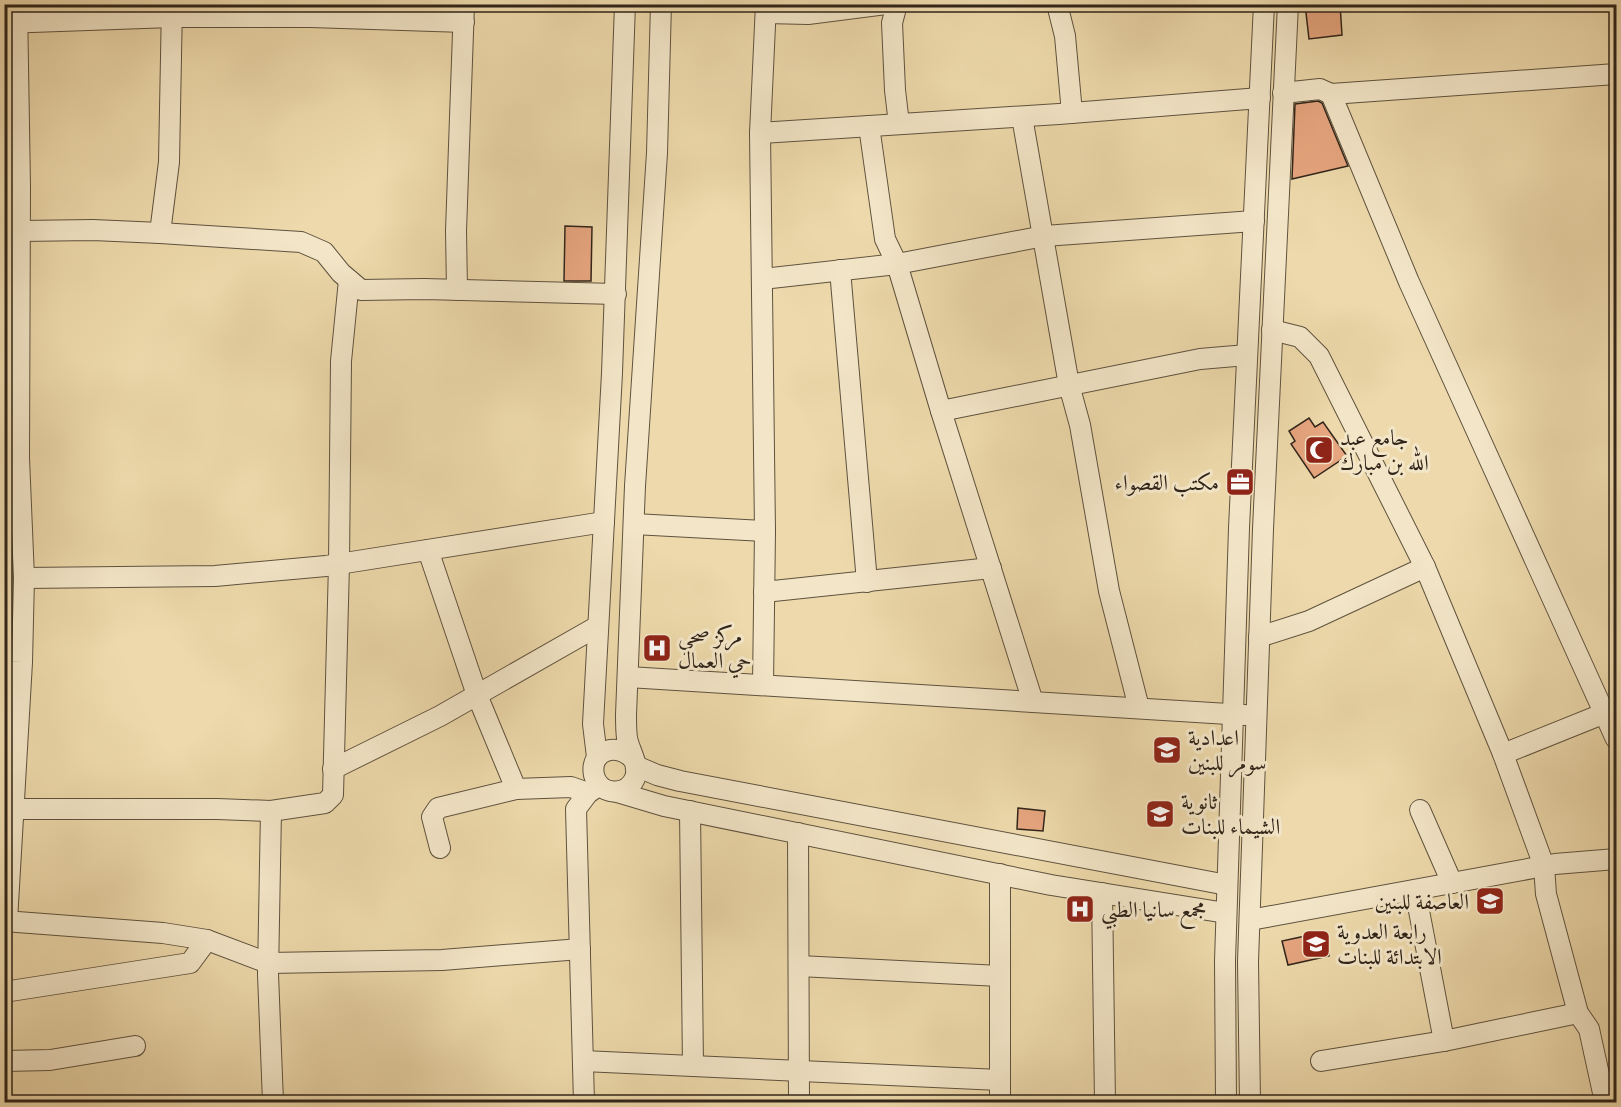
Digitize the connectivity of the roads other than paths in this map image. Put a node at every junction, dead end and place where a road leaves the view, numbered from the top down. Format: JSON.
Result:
{"nodes":[{"id":1,"x":625,"y":4,"type":"edge"},
{"id":2,"x":661,"y":4,"type":"edge"},
{"id":3,"x":886,"y":4,"type":"edge"},
{"id":4,"x":897,"y":4,"type":"edge"},
{"id":5,"x":1057,"y":4,"type":"edge"},
{"id":6,"x":1264,"y":4,"type":"edge"},
{"id":7,"x":1288,"y":4,"type":"edge"},
{"id":8,"x":766,"y":9,"type":"edge"},
{"id":9,"x":172,"y":11,"type":"edge"},
{"id":10,"x":311,"y":11,"type":"edge"},
{"id":11,"x":464,"y":13,"type":"edge"},
{"id":12,"x":13,"y":17,"type":"edge"},
{"id":13,"x":1617,"y":74,"type":"edge"},
{"id":14,"x":1284,"y":93,"type":"junction"},
{"id":15,"x":1331,"y":94,"type":"junction"},
{"id":16,"x":1260,"y":98,"type":"junction"},
{"id":17,"x":1072,"y":113,"type":"junction"},
{"id":18,"x":1022,"y":117,"type":"junction"},
{"id":19,"x":899,"y":124,"type":"junction"},
{"id":20,"x":869,"y":126,"type":"junction"},
{"id":21,"x":760,"y":133,"type":"junction"},
{"id":22,"x":1254,"y":221,"type":"junction"},
{"id":23,"x":20,"y":231,"type":"junction"},
{"id":24,"x":160,"y":233,"type":"junction"},
{"id":25,"x":1044,"y":236,"type":"junction"},
{"id":26,"x":897,"y":264,"type":"junction"},
{"id":27,"x":840,"y":270,"type":"junction"},
{"id":28,"x":762,"y":279,"type":"junction"},
{"id":29,"x":349,"y":280,"type":"junction"},
{"id":30,"x":457,"y":290,"type":"junction"},
{"id":31,"x":616,"y":294,"type":"junction"},
{"id":32,"x":1272,"y":330,"type":"junction"},
{"id":33,"x":12,"y":347,"type":"edge"},
{"id":34,"x":1247,"y":364,"type":"junction"},
{"id":35,"x":1270,"y":377,"type":"junction"},
{"id":36,"x":1070,"y":385,"type":"junction"},
{"id":37,"x":941,"y":411,"type":"junction"},
{"id":38,"x":604,"y":522,"type":"junction"},
{"id":39,"x":634,"y":524,"type":"junction"},
{"id":40,"x":765,"y":531,"type":"junction"},
{"id":41,"x":428,"y":550,"type":"junction"},
{"id":42,"x":339,"y":564,"type":"junction"},
{"id":43,"x":1425,"y":567,"type":"junction"},
{"id":44,"x":991,"y":568,"type":"junction"},
{"id":45,"x":24,"y":578,"type":"junction"},
{"id":46,"x":867,"y":582,"type":"junction"},
{"id":47,"x":764,"y":592,"type":"junction"},
{"id":48,"x":598,"y":626,"type":"junction"},
{"id":49,"x":1259,"y":638,"type":"junction"},
{"id":50,"x":628,"y":677,"type":"junction"},
{"id":51,"x":763,"y":685,"type":"junction"},
{"id":52,"x":477,"y":695,"type":"junction"},
{"id":53,"x":1033,"y":702,"type":"junction"},
{"id":54,"x":1139,"y":708,"type":"junction"},
{"id":55,"x":1610,"y":711,"type":"edge"},
{"id":56,"x":1233,"y":714,"type":"junction"},
{"id":57,"x":1256,"y":716,"type":"junction"},
{"id":58,"x":12,"y":723,"type":"edge"},
{"id":59,"x":1617,"y":739,"type":"edge"},
{"id":60,"x":1503,"y":754,"type":"junction"},
{"id":61,"x":597,"y":758,"type":"junction"},
{"id":62,"x":634,"y":762,"type":"junction"},
{"id":63,"x":333,"y":770,"type":"junction"},
{"id":64,"x":516,"y":789,"type":"junction"},
{"id":65,"x":601,"y":790,"type":"junction"},
{"id":66,"x":9,"y":809,"type":"edge"},
{"id":67,"x":1420,"y":810,"type":"dead end"},
{"id":68,"x":271,"y":811,"type":"junction"},
{"id":69,"x":690,"y":811,"type":"junction"},
{"id":70,"x":798,"y":833,"type":"junction"},
{"id":71,"x":440,"y":848,"type":"dead end"},
{"id":72,"x":1617,"y":859,"type":"edge"},
{"id":73,"x":1544,"y":866,"type":"junction"},
{"id":74,"x":1000,"y":874,"type":"junction"},
{"id":75,"x":1452,"y":883,"type":"junction"},
{"id":76,"x":1227,"y":885,"type":"junction"},
{"id":77,"x":1415,"y":890,"type":"junction"},
{"id":78,"x":1102,"y":893,"type":"junction"},
{"id":79,"x":1226,"y":913,"type":"junction"},
{"id":80,"x":1250,"y":920,"type":"junction"},
{"id":81,"x":6,"y":921,"type":"edge"},
{"id":82,"x":207,"y":940,"type":"junction"},
{"id":83,"x":580,"y":949,"type":"junction"},
{"id":84,"x":268,"y":963,"type":"junction"},
{"id":85,"x":799,"y":966,"type":"junction"},
{"id":86,"x":1000,"y":976,"type":"junction"},
{"id":87,"x":4,"y":992,"type":"edge"},
{"id":88,"x":1578,"y":1013,"type":"junction"},
{"id":89,"x":1444,"y":1041,"type":"junction"},
{"id":90,"x":135,"y":1046,"type":"dead end"},
{"id":91,"x":1322,"y":1060,"type":"dead end"},
{"id":92,"x":4,"y":1061,"type":"edge"},
{"id":93,"x":583,"y":1061,"type":"junction"},
{"id":94,"x":693,"y":1066,"type":"junction"},
{"id":95,"x":800,"y":1071,"type":"junction"},
{"id":96,"x":1000,"y":1080,"type":"junction"},
{"id":97,"x":273,"y":1102,"type":"edge"},
{"id":98,"x":584,"y":1102,"type":"edge"},
{"id":99,"x":799,"y":1102,"type":"edge"},
{"id":100,"x":1000,"y":1102,"type":"edge"},
{"id":101,"x":1105,"y":1102,"type":"edge"},
{"id":102,"x":1226,"y":1102,"type":"edge"},
{"id":103,"x":1250,"y":1102,"type":"edge"},
{"id":104,"x":1605,"y":1102,"type":"edge"}],
"edges":[{"from":1,"to":31,"type":"street"},
{"from":2,"to":39,"type":"street"},
{"from":3,"to":8,"type":"street"},
{"from":4,"to":19,"type":"street"},
{"from":5,"to":17,"type":"street"},
{"from":6,"to":16,"type":"street"},
{"from":7,"to":14,"type":"street"},
{"from":8,"to":21,"type":"street"},
{"from":9,"to":10,"type":"street"},
{"from":9,"to":12,"type":"street"},
{"from":9,"to":24,"type":"street"},
{"from":10,"to":11,"type":"street"},
{"from":11,"to":30,"type":"street"},
{"from":12,"to":23,"type":"street"},
{"from":13,"to":15,"type":"street"},
{"from":14,"to":15,"type":"street"},
{"from":14,"to":32,"type":"street"},
{"from":15,"to":55,"type":"street"},
{"from":16,"to":17,"type":"street"},
{"from":16,"to":22,"type":"street"},
{"from":17,"to":18,"type":"street"},
{"from":18,"to":19,"type":"street"},
{"from":18,"to":25,"type":"street"},
{"from":19,"to":20,"type":"street"},
{"from":20,"to":21,"type":"street"},
{"from":20,"to":26,"type":"street"},
{"from":21,"to":28,"type":"street"},
{"from":22,"to":25,"type":"street"},
{"from":22,"to":34,"type":"street"},
{"from":23,"to":24,"type":"street"},
{"from":23,"to":33,"type":"street"},
{"from":24,"to":29,"type":"street"},
{"from":25,"to":26,"type":"street"},
{"from":25,"to":36,"type":"street"},
{"from":26,"to":27,"type":"street"},
{"from":26,"to":37,"type":"street"},
{"from":27,"to":28,"type":"street"},
{"from":27,"to":46,"type":"street"},
{"from":28,"to":40,"type":"street"},
{"from":29,"to":30,"type":"street"},
{"from":29,"to":42,"type":"street"},
{"from":30,"to":31,"type":"street"},
{"from":31,"to":38,"type":"street"},
{"from":32,"to":35,"type":"street"},
{"from":32,"to":43,"type":"street"},
{"from":33,"to":45,"type":"street"},
{"from":34,"to":35,"type":"street"},
{"from":34,"to":36,"type":"street"},
{"from":34,"to":56,"type":"street"},
{"from":35,"to":49,"type":"street"},
{"from":36,"to":37,"type":"street"},
{"from":36,"to":54,"type":"street"},
{"from":37,"to":44,"type":"street"},
{"from":38,"to":41,"type":"street"},
{"from":38,"to":48,"type":"street"},
{"from":39,"to":40,"type":"street"},
{"from":39,"to":50,"type":"street"},
{"from":40,"to":47,"type":"street"},
{"from":41,"to":42,"type":"street"},
{"from":41,"to":52,"type":"street"},
{"from":42,"to":45,"type":"street"},
{"from":42,"to":63,"type":"street"},
{"from":43,"to":49,"type":"street"},
{"from":43,"to":60,"type":"street"},
{"from":44,"to":46,"type":"street"},
{"from":44,"to":53,"type":"street"},
{"from":45,"to":58,"type":"street"},
{"from":46,"to":47,"type":"street"},
{"from":47,"to":51,"type":"street"},
{"from":48,"to":52,"type":"street"},
{"from":48,"to":61,"type":"street"},
{"from":49,"to":57,"type":"street"},
{"from":50,"to":51,"type":"street"},
{"from":50,"to":62,"type":"street"},
{"from":51,"to":53,"type":"street"},
{"from":52,"to":63,"type":"street"},
{"from":52,"to":64,"type":"street"},
{"from":53,"to":54,"type":"street"},
{"from":54,"to":56,"type":"street"},
{"from":55,"to":59,"type":"street"},
{"from":55,"to":60,"type":"street"},
{"from":56,"to":57,"type":"street"},
{"from":56,"to":76,"type":"street"},
{"from":57,"to":80,"type":"street"},
{"from":58,"to":66,"type":"street"},
{"from":60,"to":73,"type":"street"},
{"from":61,"to":62,"type":"street"},
{"from":61,"to":65,"type":"street"},
{"from":62,"to":65,"type":"street"},
{"from":62,"to":76,"type":"street"},
{"from":63,"to":68,"type":"street"},
{"from":64,"to":65,"type":"street"},
{"from":64,"to":71,"type":"street"},
{"from":65,"to":69,"type":"street"},
{"from":65,"to":83,"type":"street"},
{"from":66,"to":68,"type":"street"},
{"from":66,"to":81,"type":"street"},
{"from":67,"to":75,"type":"street"},
{"from":68,"to":84,"type":"street"},
{"from":69,"to":70,"type":"street"},
{"from":69,"to":94,"type":"street"},
{"from":70,"to":74,"type":"street"},
{"from":70,"to":85,"type":"street"},
{"from":72,"to":73,"type":"street"},
{"from":73,"to":75,"type":"street"},
{"from":73,"to":88,"type":"street"},
{"from":74,"to":78,"type":"street"},
{"from":74,"to":86,"type":"street"},
{"from":75,"to":77,"type":"street"},
{"from":76,"to":79,"type":"street"},
{"from":77,"to":80,"type":"street"},
{"from":77,"to":89,"type":"street"},
{"from":78,"to":79,"type":"street"},
{"from":78,"to":101,"type":"street"},
{"from":79,"to":102,"type":"street"},
{"from":80,"to":103,"type":"street"},
{"from":81,"to":82,"type":"street"},
{"from":82,"to":84,"type":"street"},
{"from":82,"to":87,"type":"street"},
{"from":83,"to":84,"type":"street"},
{"from":83,"to":93,"type":"street"},
{"from":84,"to":97,"type":"street"},
{"from":85,"to":86,"type":"street"},
{"from":85,"to":95,"type":"street"},
{"from":86,"to":96,"type":"street"},
{"from":88,"to":89,"type":"street"},
{"from":88,"to":104,"type":"street"},
{"from":89,"to":91,"type":"street"},
{"from":90,"to":92,"type":"street"},
{"from":93,"to":94,"type":"street"},
{"from":93,"to":98,"type":"street"},
{"from":94,"to":95,"type":"street"},
{"from":95,"to":96,"type":"street"},
{"from":95,"to":99,"type":"street"},
{"from":96,"to":100,"type":"street"}]}
